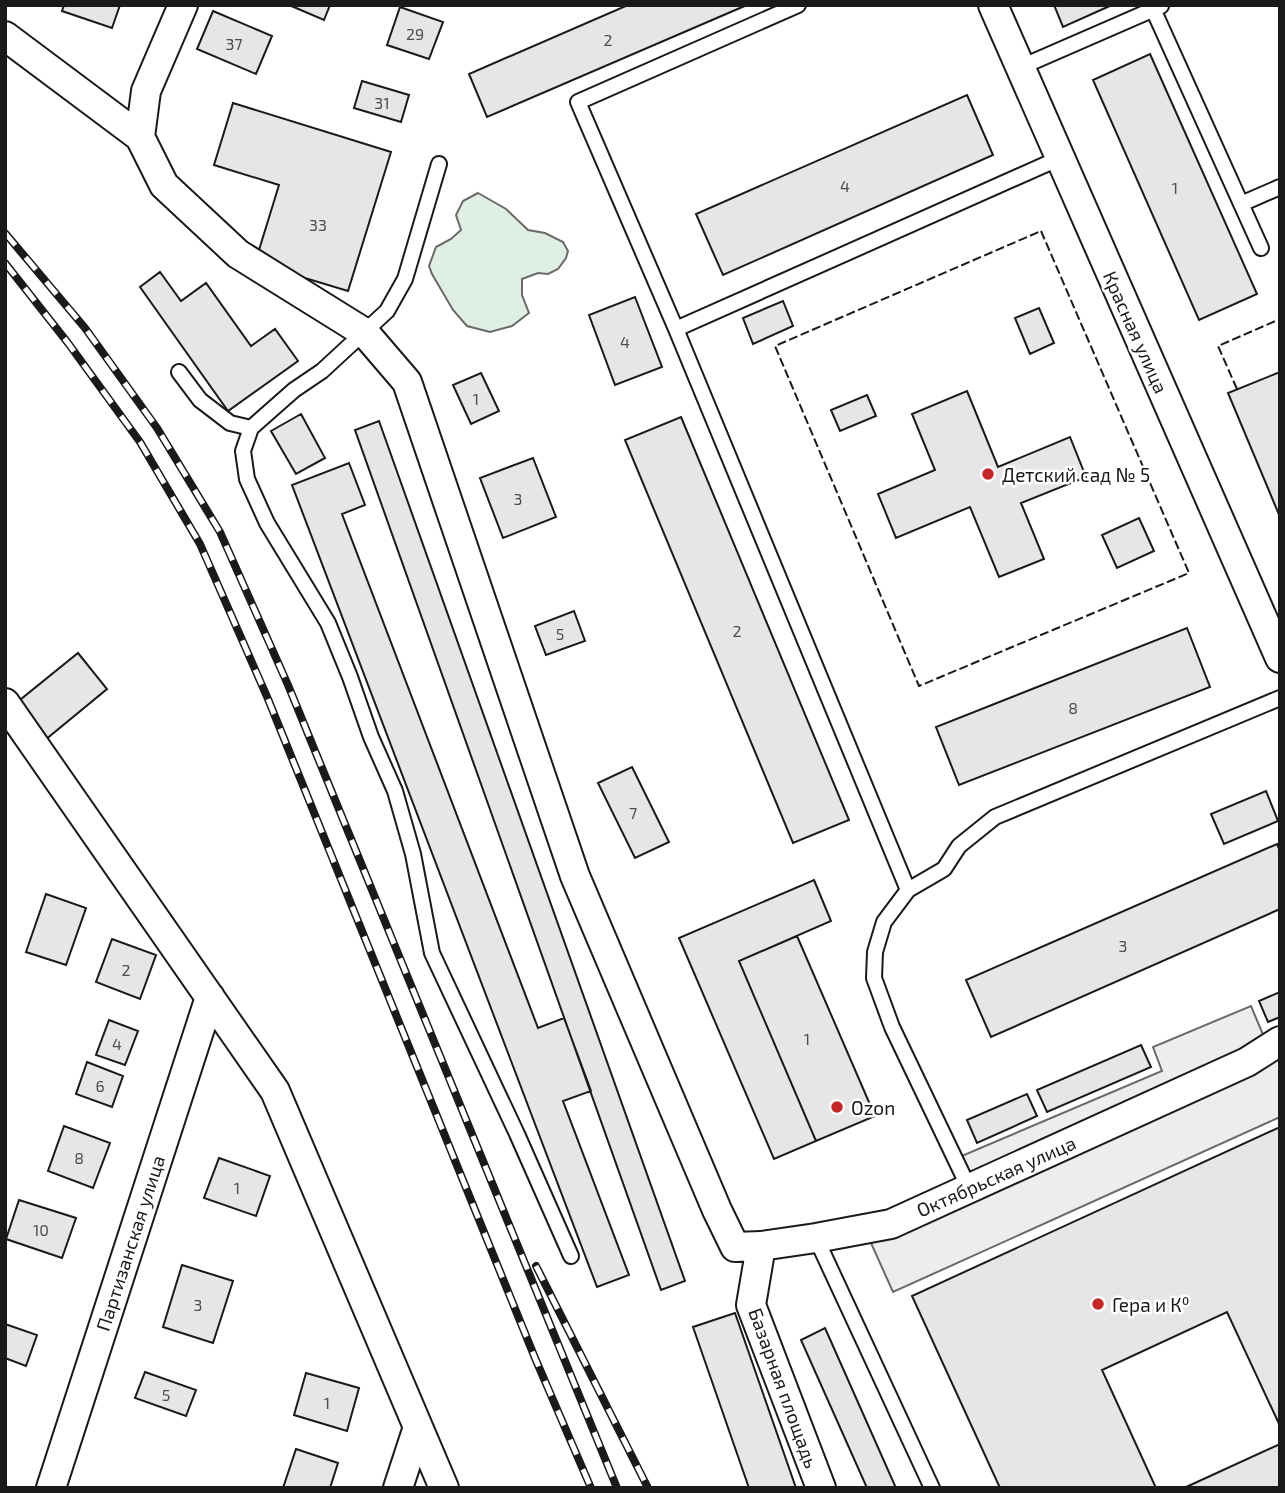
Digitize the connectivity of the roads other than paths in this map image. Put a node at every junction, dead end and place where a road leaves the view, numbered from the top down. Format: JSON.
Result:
{"nodes":[{"id":1,"x":183,"y":5,"type":"edge"},
{"id":2,"x":798,"y":5,"type":"edge"},
{"id":3,"x":993,"y":5,"type":"edge"},
{"id":4,"x":1160,"y":6,"type":"edge"},
{"id":5,"x":5,"y":36,"type":"edge"},
{"id":6,"x":1021,"y":67,"type":"junction"},
{"id":7,"x":140,"y":137,"type":"junction"},
{"id":8,"x":1060,"y":158,"type":"junction"},
{"id":9,"x":439,"y":164,"type":"dead end"},
{"id":10,"x":1280,"y":187,"type":"edge"},
{"id":11,"x":1241,"y":204,"type":"junction"},
{"id":12,"x":1261,"y":248,"type":"dead end"},
{"id":13,"x":677,"y":329,"type":"junction"},
{"id":14,"x":365,"y":333,"type":"junction"},
{"id":15,"x":179,"y":372,"type":"dead end"},
{"id":16,"x":251,"y":428,"type":"junction"},
{"id":17,"x":1274,"y":626,"type":"edge"},
{"id":18,"x":1280,"y":658,"type":"edge"},
{"id":19,"x":1280,"y":698,"type":"edge"},
{"id":20,"x":5,"y":703,"type":"edge"},
{"id":21,"x":908,"y":890,"type":"junction"},
{"id":22,"x":210,"y":997,"type":"junction"},
{"id":23,"x":1280,"y":1041,"type":"edge"},
{"id":24,"x":969,"y":1188,"type":"junction"},
{"id":25,"x":817,"y":1238,"type":"junction"},
{"id":26,"x":761,"y":1246,"type":"junction"},
{"id":27,"x":571,"y":1256,"type":"dead end"},
{"id":28,"x":418,"y":1427,"type":"junction"},
{"id":29,"x":51,"y":1488,"type":"edge"},
{"id":30,"x":398,"y":1488,"type":"edge"},
{"id":31,"x":444,"y":1488,"type":"edge"},
{"id":32,"x":821,"y":1488,"type":"edge"},
{"id":33,"x":932,"y":1488,"type":"edge"}],
"edges":[{"from":1,"to":7,"type":"street"},
{"from":2,"to":13,"type":"lane"},
{"from":3,"to":6,"type":"street","name":"Красная улица"},
{"from":4,"to":6,"type":"lane"},
{"from":4,"to":11,"type":"lane"},
{"from":5,"to":7,"type":"street"},
{"from":6,"to":8,"type":"street","name":"Красная улица"},
{"from":7,"to":14,"type":"street"},
{"from":8,"to":13,"type":"lane"},
{"from":8,"to":17,"type":"street","name":"Красная улица"},
{"from":9,"to":14,"type":"lane"},
{"from":10,"to":11,"type":"lane"},
{"from":11,"to":12,"type":"lane"},
{"from":13,"to":21,"type":"lane"},
{"from":14,"to":16,"type":"lane"},
{"from":14,"to":26,"type":"street","name":"Октябрьская улица"},
{"from":15,"to":16,"type":"lane"},
{"from":16,"to":27,"type":"lane"},
{"from":17,"to":18,"type":"street","name":"Красная улица"},
{"from":19,"to":21,"type":"lane"},
{"from":20,"to":22,"type":"street"},
{"from":21,"to":24,"type":"lane"},
{"from":22,"to":28,"type":"street"},
{"from":22,"to":29,"type":"street","name":"Партизанская улица"},
{"from":23,"to":24,"type":"street","name":"Октябрьская улица"},
{"from":24,"to":25,"type":"street","name":"Октябрьская улица"},
{"from":25,"to":26,"type":"street","name":"Октябрьская улица"},
{"from":25,"to":33,"type":"lane"},
{"from":26,"to":32,"type":"street","name":"Базарная площадь"},
{"from":28,"to":30,"type":"street"},
{"from":28,"to":31,"type":"street"}]}
